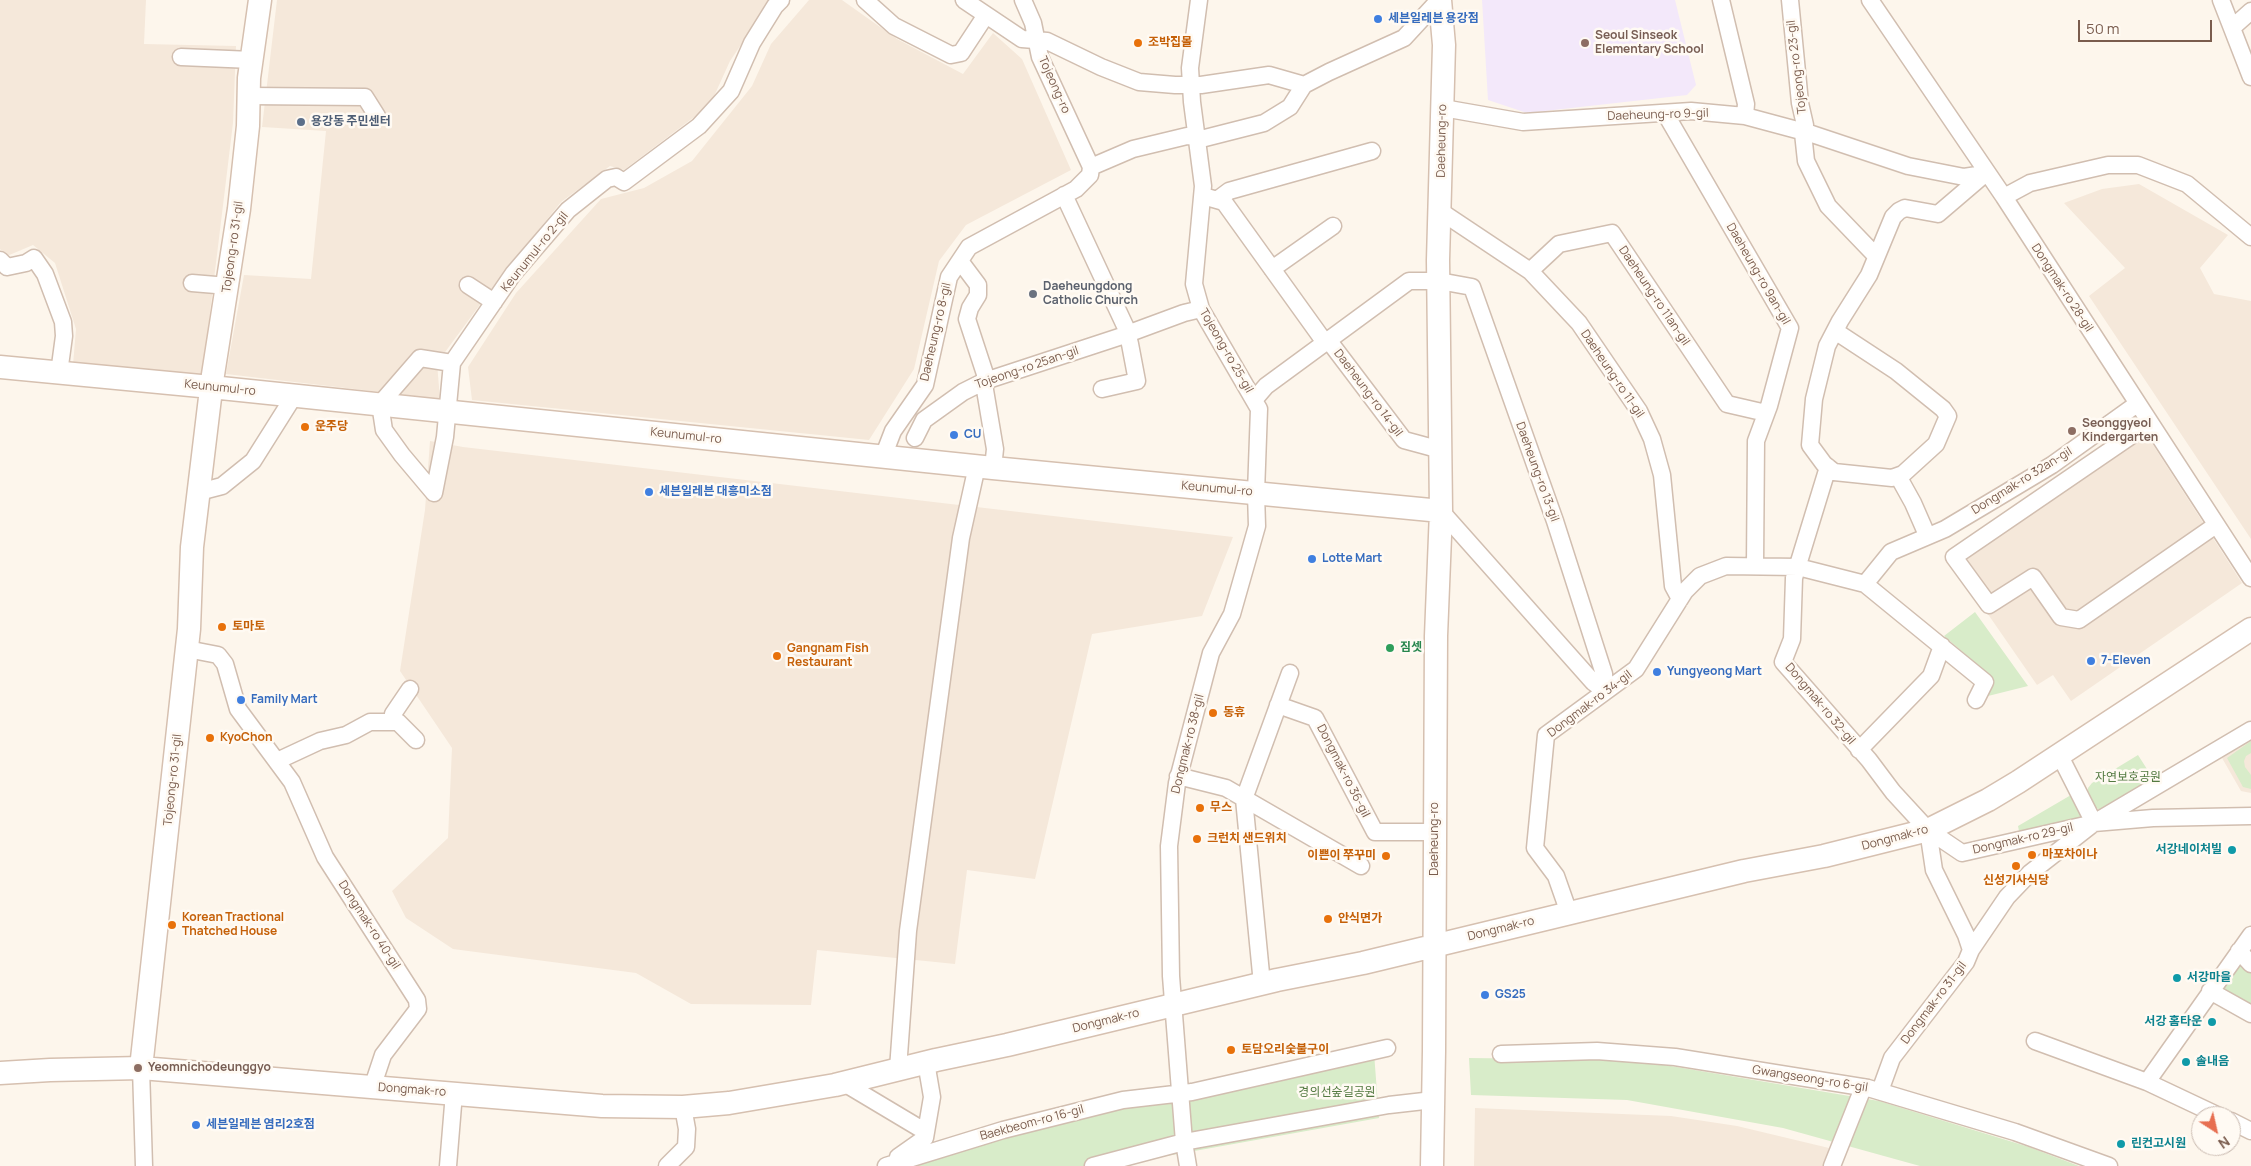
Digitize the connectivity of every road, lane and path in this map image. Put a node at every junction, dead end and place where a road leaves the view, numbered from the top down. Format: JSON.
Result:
{"nodes":[{"id":1,"x":260,"y":0,"type":"edge"},
{"id":2,"x":781,"y":0,"type":"edge"},
{"id":3,"x":865,"y":0,"type":"edge"},
{"id":4,"x":964,"y":0,"type":"edge"},
{"id":5,"x":1022,"y":0,"type":"edge"},
{"id":6,"x":1199,"y":0,"type":"edge"},
{"id":7,"x":1439,"y":0,"type":"edge"},
{"id":8,"x":1721,"y":0,"type":"edge"},
{"id":9,"x":1790,"y":0,"type":"edge"},
{"id":10,"x":1870,"y":0,"type":"edge"},
{"id":11,"x":2221,"y":0,"type":"edge"},
{"id":12,"x":2251,"y":11,"type":"edge"},
{"id":13,"x":986,"y":15,"type":"junction"},
{"id":14,"x":2233,"y":27,"type":"junction"},
{"id":15,"x":1036,"y":40,"type":"junction"},
{"id":16,"x":181,"y":57,"type":"dead end"},
{"id":17,"x":252,"y":60,"type":"junction"},
{"id":18,"x":2251,"y":76,"type":"edge"},
{"id":19,"x":1191,"y":84,"type":"junction"},
{"id":20,"x":1304,"y":85,"type":"junction"},
{"id":21,"x":249,"y":96,"type":"junction"},
{"id":22,"x":1443,"y":108,"type":"junction"},
{"id":23,"x":1665,"y":113,"type":"junction"},
{"id":24,"x":377,"y":116,"type":"dead end"},
{"id":25,"x":1745,"y":116,"type":"junction"},
{"id":26,"x":1803,"y":133,"type":"junction"},
{"id":27,"x":1196,"y":137,"type":"junction"},
{"id":28,"x":1372,"y":151,"type":"dead end"},
{"id":29,"x":1091,"y":167,"type":"junction"},
{"id":30,"x":1986,"y":173,"type":"junction"},
{"id":31,"x":1064,"y":195,"type":"junction"},
{"id":32,"x":2004,"y":197,"type":"junction"},
{"id":33,"x":1210,"y":198,"type":"junction"},
{"id":34,"x":1440,"y":211,"type":"junction"},
{"id":35,"x":1333,"y":226,"type":"dead end"},
{"id":36,"x":2251,"y":237,"type":"edge"},
{"id":37,"x":1876,"y":256,"type":"junction"},
{"id":38,"x":0,"y":260,"type":"edge"},
{"id":39,"x":960,"y":260,"type":"junction"},
{"id":40,"x":1272,"y":269,"type":"junction"},
{"id":41,"x":1530,"y":271,"type":"junction"},
{"id":42,"x":1439,"y":281,"type":"junction"},
{"id":43,"x":192,"y":283,"type":"dead end"},
{"id":44,"x":468,"y":285,"type":"dead end"},
{"id":45,"x":228,"y":286,"type":"junction"},
{"id":46,"x":494,"y":302,"type":"junction"},
{"id":47,"x":1201,"y":309,"type":"junction"},
{"id":48,"x":1834,"y":331,"type":"junction"},
{"id":49,"x":1128,"y":334,"type":"junction"},
{"id":50,"x":1326,"y":341,"type":"junction"},
{"id":51,"x":452,"y":363,"type":"junction"},
{"id":52,"x":0,"y":367,"type":"edge"},
{"id":53,"x":59,"y":373,"type":"junction"},
{"id":54,"x":985,"y":381,"type":"junction"},
{"id":55,"x":211,"y":387,"type":"junction"},
{"id":56,"x":1102,"y":389,"type":"dead end"},
{"id":57,"x":294,"y":396,"type":"junction"},
{"id":58,"x":1254,"y":400,"type":"junction"},
{"id":59,"x":380,"y":404,"type":"junction"},
{"id":60,"x":2137,"y":404,"type":"junction"},
{"id":61,"x":449,"y":412,"type":"junction"},
{"id":62,"x":1766,"y":414,"type":"junction"},
{"id":63,"x":2150,"y":423,"type":"junction"},
{"id":64,"x":915,"y":438,"type":"dead end"},
{"id":65,"x":1441,"y":450,"type":"junction"},
{"id":66,"x":883,"y":456,"type":"junction"},
{"id":67,"x":985,"y":467,"type":"junction"},
{"id":68,"x":1828,"y":467,"type":"junction"},
{"id":69,"x":1898,"y":476,"type":"junction"},
{"id":70,"x":198,"y":492,"type":"junction"},
{"id":71,"x":1256,"y":493,"type":"junction"},
{"id":72,"x":1441,"y":511,"type":"junction"},
{"id":73,"x":2216,"y":525,"type":"junction"},
{"id":74,"x":1927,"y":535,"type":"junction"},
{"id":75,"x":1755,"y":565,"type":"junction"},
{"id":76,"x":1798,"y":567,"type":"junction"},
{"id":77,"x":2251,"y":578,"type":"edge"},
{"id":78,"x":1865,"y":584,"type":"junction"},
{"id":79,"x":1680,"y":599,"type":"junction"},
{"id":80,"x":2251,"y":629,"type":"edge"},
{"id":81,"x":1942,"y":646,"type":"junction"},
{"id":82,"x":187,"y":648,"type":"junction"},
{"id":83,"x":1290,"y":673,"type":"dead end"},
{"id":84,"x":410,"y":689,"type":"dead end"},
{"id":85,"x":1605,"y":691,"type":"junction"},
{"id":86,"x":1976,"y":700,"type":"dead end"},
{"id":87,"x":1278,"y":705,"type":"junction"},
{"id":88,"x":392,"y":722,"type":"junction"},
{"id":89,"x":2251,"y":730,"type":"edge"},
{"id":90,"x":416,"y":740,"type":"dead end"},
{"id":91,"x":1860,"y":750,"type":"junction"},
{"id":92,"x":2060,"y":756,"type":"junction"},
{"id":93,"x":277,"y":760,"type":"junction"},
{"id":94,"x":1178,"y":776,"type":"junction"},
{"id":95,"x":1244,"y":799,"type":"junction"},
{"id":96,"x":2251,"y":816,"type":"edge"},
{"id":97,"x":2094,"y":823,"type":"junction"},
{"id":98,"x":1928,"y":830,"type":"junction"},
{"id":99,"x":1435,"y":832,"type":"junction"},
{"id":100,"x":1361,"y":866,"type":"dead end"},
{"id":101,"x":1569,"y":913,"type":"junction"},
{"id":102,"x":2251,"y":935,"type":"edge"},
{"id":103,"x":1435,"y":945,"type":"junction"},
{"id":104,"x":1971,"y":950,"type":"junction"},
{"id":105,"x":2239,"y":951,"type":"junction"},
{"id":106,"x":2251,"y":964,"type":"edge"},
{"id":107,"x":1262,"y":984,"type":"junction"},
{"id":108,"x":2210,"y":991,"type":"junction"},
{"id":109,"x":1174,"y":1005,"type":"junction"},
{"id":110,"x":2251,"y":1014,"type":"edge"},
{"id":111,"x":2035,"y":1041,"type":"dead end"},
{"id":112,"x":1387,"y":1048,"type":"dead end"},
{"id":113,"x":1501,"y":1054,"type":"dead end"},
{"id":114,"x":926,"y":1062,"type":"junction"},
{"id":115,"x":141,"y":1068,"type":"junction"},
{"id":116,"x":898,"y":1069,"type":"junction"},
{"id":117,"x":0,"y":1073,"type":"edge"},
{"id":118,"x":2147,"y":1082,"type":"junction"},
{"id":119,"x":844,"y":1083,"type":"junction"},
{"id":120,"x":372,"y":1088,"type":"junction"},
{"id":121,"x":1863,"y":1088,"type":"junction"},
{"id":122,"x":1880,"y":1091,"type":"junction"},
{"id":123,"x":454,"y":1093,"type":"junction"},
{"id":124,"x":1181,"y":1093,"type":"junction"},
{"id":125,"x":1433,"y":1100,"type":"junction"},
{"id":126,"x":2199,"y":1106,"type":"edge"},
{"id":127,"x":683,"y":1107,"type":"junction"},
{"id":128,"x":926,"y":1132,"type":"junction"},
{"id":129,"x":1184,"y":1142,"type":"junction"},
{"id":130,"x":144,"y":1166,"type":"edge"},
{"id":131,"x":448,"y":1166,"type":"edge"},
{"id":132,"x":667,"y":1166,"type":"edge"},
{"id":133,"x":885,"y":1166,"type":"edge"},
{"id":134,"x":1093,"y":1166,"type":"edge"},
{"id":135,"x":1188,"y":1166,"type":"edge"},
{"id":136,"x":1432,"y":1166,"type":"edge"},
{"id":137,"x":1832,"y":1166,"type":"edge"},
{"id":138,"x":2109,"y":1166,"type":"edge"}],
"edges":[{"from":1,"to":17,"type":"main road","name":"Tojeong-ro 31-gil"},
{"from":2,"to":46,"type":"street","name":"Keunumul-ro 2-gil"},
{"from":3,"to":13,"type":"street"},
{"from":4,"to":13,"type":"street"},
{"from":5,"to":15,"type":"street","name":"Tojeong-ro"},
{"from":6,"to":19,"type":"street","name":"Tojeong-ro 25-gil"},
{"from":7,"to":20,"type":"street"},
{"from":7,"to":22,"type":"main road","name":"Daeheung-ro"},
{"from":8,"to":25,"type":"street"},
{"from":9,"to":26,"type":"street","name":"Tojeong-ro 23-gil"},
{"from":10,"to":30,"type":"street","name":"Dongmak-ro 28-gil"},
{"from":11,"to":14,"type":"street"},
{"from":12,"to":14,"type":"street"},
{"from":13,"to":15,"type":"street"},
{"from":14,"to":18,"type":"street"},
{"from":15,"to":19,"type":"street"},
{"from":15,"to":29,"type":"street","name":"Tojeong-ro"},
{"from":16,"to":17,"type":"street"},
{"from":17,"to":21,"type":"main road","name":"Tojeong-ro 31-gil"},
{"from":19,"to":20,"type":"street"},
{"from":19,"to":27,"type":"street","name":"Tojeong-ro 25-gil"},
{"from":20,"to":27,"type":"street"},
{"from":21,"to":24,"type":"street"},
{"from":21,"to":45,"type":"main road","name":"Tojeong-ro 31-gil"},
{"from":22,"to":23,"type":"street","name":"Daeheung-ro 9-gil"},
{"from":22,"to":34,"type":"main road","name":"Daeheung-ro"},
{"from":23,"to":25,"type":"street","name":"Daeheung-ro 9-gil"},
{"from":23,"to":62,"type":"street","name":"Daeheung-ro 9an-gil"},
{"from":25,"to":26,"type":"street","name":"Daeheung-ro 9-gil"},
{"from":26,"to":30,"type":"street","name":"Daeheung-ro 9-gil"},
{"from":26,"to":37,"type":"street"},
{"from":27,"to":29,"type":"street"},
{"from":27,"to":33,"type":"street","name":"Tojeong-ro 25-gil"},
{"from":28,"to":33,"type":"street"},
{"from":29,"to":31,"type":"street","name":"Daeheung-ro 8-gil"},
{"from":30,"to":32,"type":"street","name":"Dongmak-ro 28-gil"},
{"from":30,"to":37,"type":"street"},
{"from":31,"to":39,"type":"street","name":"Daeheung-ro 8-gil"},
{"from":31,"to":49,"type":"street"},
{"from":32,"to":36,"type":"street"},
{"from":32,"to":60,"type":"street","name":"Dongmak-ro 28-gil"},
{"from":33,"to":40,"type":"street","name":"Daeheung-ro 14-gil"},
{"from":33,"to":47,"type":"street","name":"Tojeong-ro 25-gil"},
{"from":34,"to":41,"type":"street","name":"Daeheung-ro 11-gil"},
{"from":34,"to":42,"type":"main road","name":"Daeheung-ro"},
{"from":35,"to":40,"type":"street"},
{"from":37,"to":48,"type":"street"},
{"from":38,"to":53,"type":"street"},
{"from":39,"to":54,"type":"street","name":"Daeheung-ro 8-gil"},
{"from":39,"to":66,"type":"street","name":"Daeheung-ro 8-gil"},
{"from":40,"to":50,"type":"street","name":"Daeheung-ro 14-gil"},
{"from":41,"to":62,"type":"street","name":"Daeheung-ro 11an-gil"},
{"from":41,"to":79,"type":"street","name":"Daeheung-ro 11-gil"},
{"from":42,"to":50,"type":"street"},
{"from":42,"to":65,"type":"main road","name":"Daeheung-ro"},
{"from":42,"to":85,"type":"street","name":"Daeheung-ro 13-gil"},
{"from":43,"to":45,"type":"street"},
{"from":44,"to":46,"type":"street"},
{"from":45,"to":55,"type":"main road","name":"Tojeong-ro 31-gil"},
{"from":46,"to":51,"type":"street","name":"Keunumul-ro 2-gil"},
{"from":47,"to":49,"type":"street","name":"Tojeong-ro 25an-gil"},
{"from":47,"to":58,"type":"street","name":"Tojeong-ro 25-gil"},
{"from":48,"to":68,"type":"street"},
{"from":48,"to":69,"type":"street"},
{"from":49,"to":54,"type":"street","name":"Tojeong-ro 25an-gil"},
{"from":49,"to":56,"type":"street"},
{"from":50,"to":58,"type":"street","name":"Daeheung-ro 14-gil"},
{"from":50,"to":65,"type":"street","name":"Daeheung-ro 14-gil"},
{"from":51,"to":59,"type":"street"},
{"from":51,"to":61,"type":"street"},
{"from":52,"to":53,"type":"main road","name":"Keunumul-ro"},
{"from":53,"to":55,"type":"main road","name":"Keunumul-ro"},
{"from":54,"to":64,"type":"street","name":"Tojeong-ro 25an-gil"},
{"from":54,"to":67,"type":"street"},
{"from":55,"to":57,"type":"main road","name":"Keunumul-ro"},
{"from":55,"to":70,"type":"main road","name":"Tojeong-ro 31-gil"},
{"from":57,"to":59,"type":"main road","name":"Keunumul-ro"},
{"from":57,"to":70,"type":"street"},
{"from":58,"to":71,"type":"street","name":"Tojeong-ro 25-gil"},
{"from":59,"to":61,"type":"main road","name":"Keunumul-ro"},
{"from":59,"to":61,"type":"street"},
{"from":60,"to":63,"type":"street","name":"Dongmak-ro 28-gil"},
{"from":60,"to":74,"type":"street","name":"Dongmak-ro 32an-gil"},
{"from":61,"to":66,"type":"main road","name":"Keunumul-ro"},
{"from":62,"to":75,"type":"street","name":"Daeheung-ro 9an-gil"},
{"from":63,"to":73,"type":"street","name":"Dongmak-ro 28-gil"},
{"from":63,"to":73,"type":"street"},
{"from":65,"to":72,"type":"main road","name":"Daeheung-ro"},
{"from":66,"to":67,"type":"main road","name":"Keunumul-ro"},
{"from":67,"to":71,"type":"main road","name":"Keunumul-ro"},
{"from":67,"to":116,"type":"street"},
{"from":68,"to":69,"type":"street"},
{"from":68,"to":76,"type":"street","name":"Dongmak-ro 32-gil"},
{"from":69,"to":74,"type":"street"},
{"from":70,"to":82,"type":"main road","name":"Tojeong-ro 31-gil"},
{"from":71,"to":72,"type":"main road","name":"Keunumul-ro"},
{"from":71,"to":94,"type":"street","name":"Dongmak-ro 38-gil"},
{"from":72,"to":85,"type":"street"},
{"from":72,"to":99,"type":"main road","name":"Daeheung-ro"},
{"from":73,"to":77,"type":"street","name":"Dongmak-ro 28-gil"},
{"from":74,"to":78,"type":"street","name":"Dongmak-ro 32an-gil"},
{"from":75,"to":76,"type":"street","name":"Dongmak-ro 34-gil"},
{"from":75,"to":79,"type":"street","name":"Dongmak-ro 34-gil"},
{"from":76,"to":78,"type":"street"},
{"from":76,"to":91,"type":"street","name":"Dongmak-ro 32-gil"},
{"from":78,"to":81,"type":"street"},
{"from":79,"to":85,"type":"street","name":"Dongmak-ro 34-gil"},
{"from":80,"to":92,"type":"main road","name":"Dongmak-ro"},
{"from":81,"to":86,"type":"street"},
{"from":81,"to":91,"type":"street"},
{"from":82,"to":93,"type":"street","name":"Dongmak-ro 40-gil"},
{"from":82,"to":115,"type":"main road","name":"Tojeong-ro 31-gil"},
{"from":83,"to":87,"type":"street"},
{"from":84,"to":88,"type":"street"},
{"from":85,"to":101,"type":"street","name":"Dongmak-ro 34-gil"},
{"from":87,"to":95,"type":"street"},
{"from":87,"to":99,"type":"street","name":"Dongmak-ro 36-gil"},
{"from":88,"to":90,"type":"street"},
{"from":88,"to":93,"type":"street"},
{"from":89,"to":97,"type":"street","name":"Dongmak-ro 29-gil"},
{"from":91,"to":98,"type":"street","name":"Dongmak-ro 32-gil"},
{"from":92,"to":97,"type":"street"},
{"from":92,"to":98,"type":"main road","name":"Dongmak-ro"},
{"from":93,"to":120,"type":"street","name":"Dongmak-ro 40-gil"},
{"from":94,"to":95,"type":"street"},
{"from":94,"to":109,"type":"street","name":"Dongmak-ro 38-gil"},
{"from":95,"to":100,"type":"street"},
{"from":95,"to":107,"type":"street"},
{"from":96,"to":97,"type":"street","name":"Dongmak-ro 29-gil"},
{"from":97,"to":98,"type":"street","name":"Dongmak-ro 29-gil"},
{"from":97,"to":104,"type":"street"},
{"from":98,"to":101,"type":"main road","name":"Dongmak-ro"},
{"from":98,"to":104,"type":"street","name":"Dongmak-ro 31-gil"},
{"from":99,"to":103,"type":"main road","name":"Daeheung-ro"},
{"from":101,"to":103,"type":"main road","name":"Dongmak-ro"},
{"from":102,"to":105,"type":"street"},
{"from":103,"to":107,"type":"main road","name":"Dongmak-ro"},
{"from":103,"to":125,"type":"main road","name":"Daeheung-ro"},
{"from":104,"to":122,"type":"street","name":"Dongmak-ro 31-gil"},
{"from":105,"to":106,"type":"street"},
{"from":105,"to":108,"type":"street"},
{"from":107,"to":109,"type":"main road","name":"Dongmak-ro"},
{"from":108,"to":110,"type":"street"},
{"from":108,"to":118,"type":"street"},
{"from":109,"to":114,"type":"main road","name":"Dongmak-ro"},
{"from":109,"to":124,"type":"street"},
{"from":111,"to":118,"type":"street"},
{"from":112,"to":124,"type":"street"},
{"from":113,"to":121,"type":"street","name":"Gwangseong-ro 6-gil"},
{"from":114,"to":116,"type":"main road","name":"Dongmak-ro"},
{"from":114,"to":128,"type":"street"},
{"from":115,"to":117,"type":"main road","name":"Dongmak-ro"},
{"from":115,"to":120,"type":"main road","name":"Dongmak-ro"},
{"from":115,"to":130,"type":"street"},
{"from":116,"to":119,"type":"main road","name":"Dongmak-ro"},
{"from":118,"to":126,"type":"street"},
{"from":119,"to":127,"type":"main road","name":"Dongmak-ro"},
{"from":119,"to":128,"type":"street"},
{"from":120,"to":123,"type":"main road","name":"Dongmak-ro"},
{"from":121,"to":122,"type":"street","name":"Gwangseong-ro 6-gil"},
{"from":121,"to":137,"type":"street"},
{"from":122,"to":138,"type":"street","name":"Gwangseong-ro 6-gil"},
{"from":123,"to":127,"type":"main road","name":"Dongmak-ro"},
{"from":123,"to":131,"type":"street"},
{"from":124,"to":129,"type":"street"},
{"from":124,"to":133,"type":"street","name":"Baekbeom-ro 16-gil"},
{"from":125,"to":129,"type":"street"},
{"from":125,"to":136,"type":"main road","name":"Daeheung-ro"},
{"from":127,"to":132,"type":"street"},
{"from":128,"to":133,"type":"street"},
{"from":129,"to":134,"type":"street"},
{"from":129,"to":135,"type":"street"}]}
